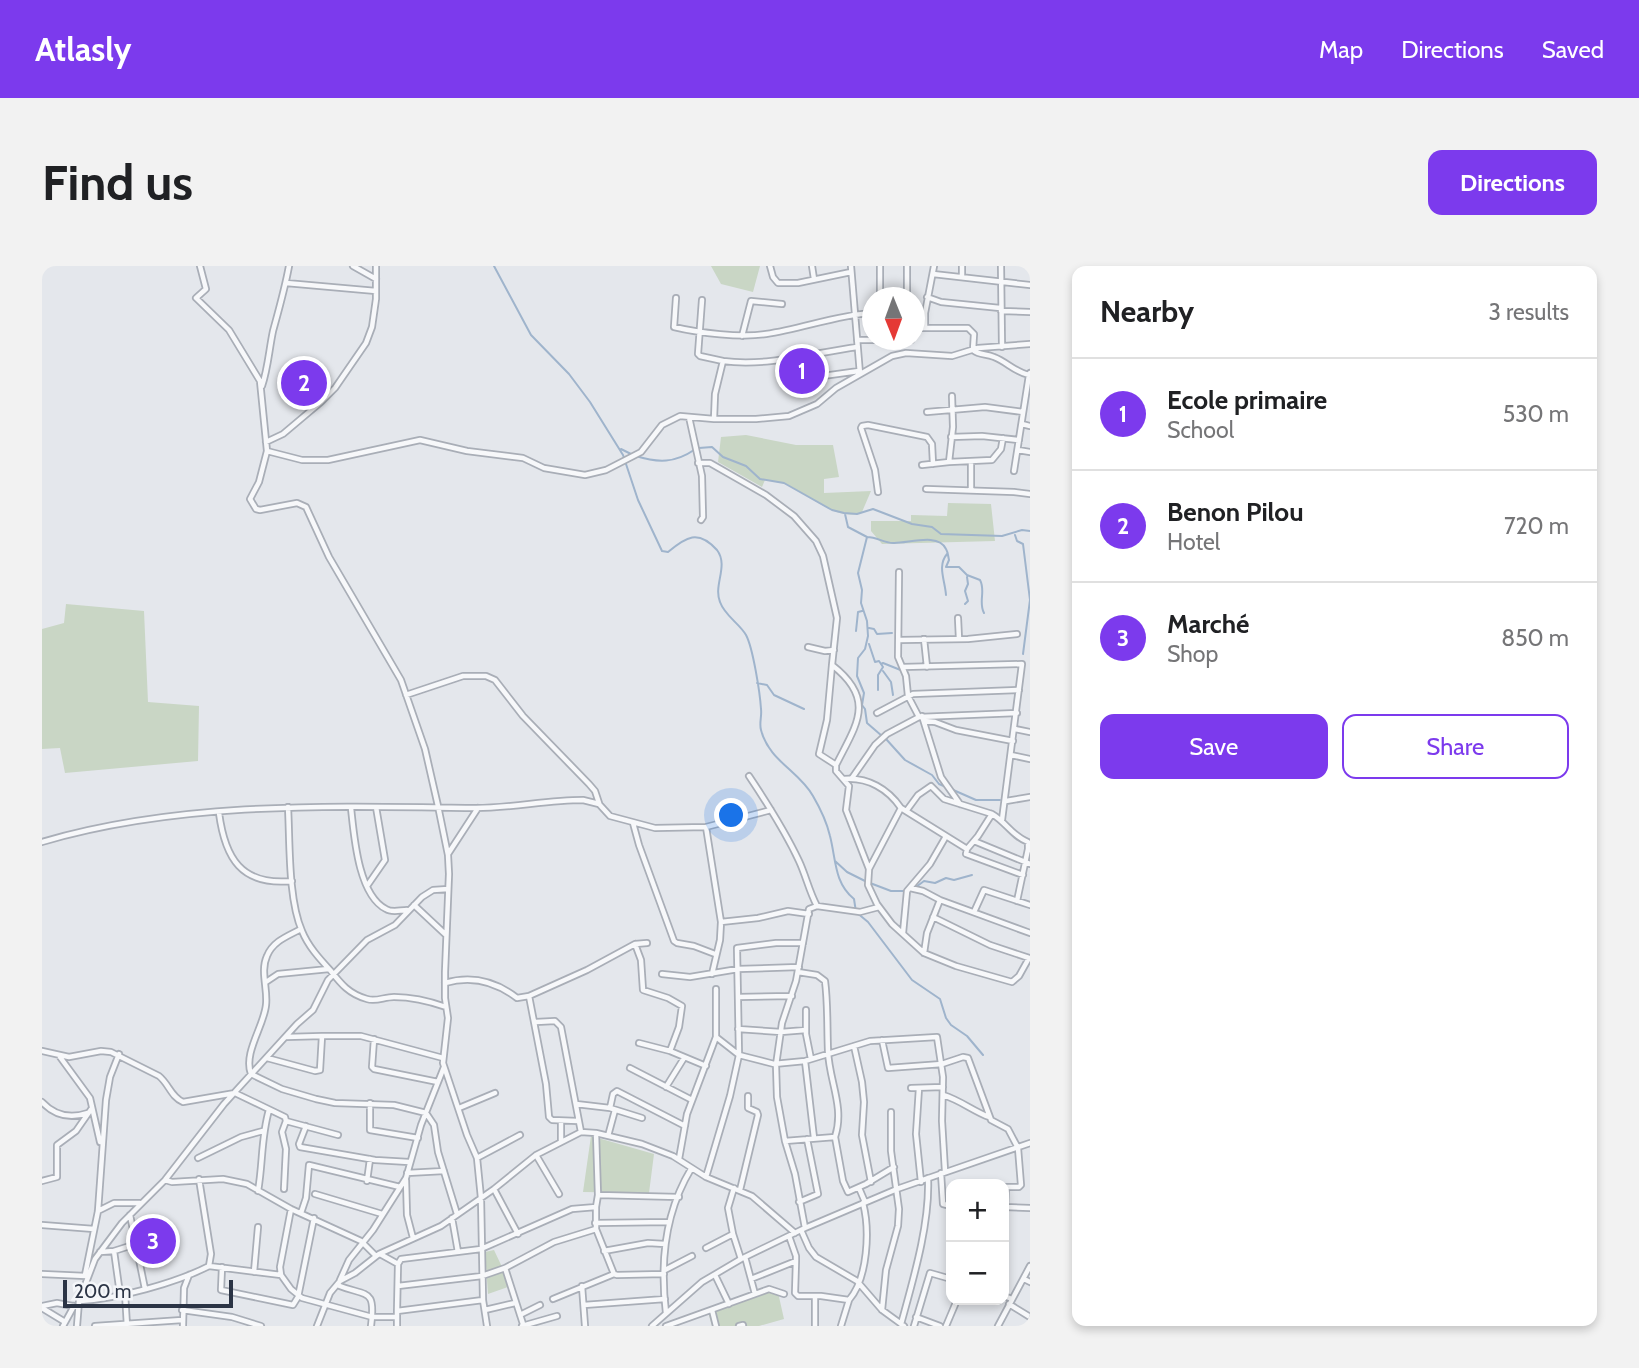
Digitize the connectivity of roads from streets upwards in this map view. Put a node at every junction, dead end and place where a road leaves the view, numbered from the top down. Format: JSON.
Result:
{"nodes":[{"id":1,"x":200,"y":266,"type":"edge"},
{"id":2,"x":289,"y":266,"type":"edge"},
{"id":3,"x":353,"y":266,"type":"edge"},
{"id":4,"x":376,"y":266,"type":"edge"},
{"id":5,"x":769,"y":266,"type":"edge"},
{"id":6,"x":812,"y":266,"type":"edge"},
{"id":7,"x":880,"y":266,"type":"edge"},
{"id":8,"x":907,"y":266,"type":"edge"},
{"id":9,"x":934,"y":266,"type":"edge"},
{"id":10,"x":962,"y":266,"type":"edge"},
{"id":11,"x":1001,"y":266,"type":"edge"},
{"id":12,"x":851,"y":269,"type":"edge"},
{"id":13,"x":933,"y":274,"type":"junction"},
{"id":14,"x":962,"y":276,"type":"junction"},
{"id":15,"x":376,"y":279,"type":"junction"},
{"id":16,"x":814,"y":279,"type":"junction"},
{"id":17,"x":1001,"y":281,"type":"junction"},
{"id":18,"x":286,"y":282,"type":"junction"},
{"id":19,"x":1030,"y":285,"type":"edge"},
{"id":20,"x":880,"y":287,"type":"edge"},
{"id":21,"x":907,"y":287,"type":"edge"},
{"id":22,"x":376,"y":291,"type":"junction"},
{"id":23,"x":927,"y":297,"type":"junction"},
{"id":24,"x":676,"y":298,"type":"dead end"},
{"id":25,"x":702,"y":300,"type":"dead end"},
{"id":26,"x":782,"y":304,"type":"dead end"},
{"id":27,"x":1001,"y":309,"type":"junction"},
{"id":28,"x":1030,"y":312,"type":"edge"},
{"id":29,"x":925,"y":313,"type":"edge"},
{"id":30,"x":856,"y":314,"type":"junction"},
{"id":31,"x":862,"y":314,"type":"edge"},
{"id":32,"x":925,"y":328,"type":"edge"},
{"id":33,"x":701,"y":331,"type":"junction"},
{"id":34,"x":742,"y":336,"type":"junction"},
{"id":35,"x":857,"y":341,"type":"junction"},
{"id":36,"x":862,"y":341,"type":"edge"},
{"id":37,"x":1030,"y":344,"type":"edge"},
{"id":38,"x":1002,"y":346,"type":"junction"},
{"id":39,"x":858,"y":347,"type":"junction"},
{"id":40,"x":907,"y":350,"type":"edge"},
{"id":41,"x":973,"y":350,"type":"junction"},
{"id":42,"x":906,"y":354,"type":"junction"},
{"id":43,"x":723,"y":361,"type":"junction"},
{"id":44,"x":859,"y":372,"type":"junction"},
{"id":45,"x":1030,"y":375,"type":"edge"},
{"id":46,"x":823,"y":376,"type":"dead end"},
{"id":47,"x":261,"y":387,"type":"junction"},
{"id":48,"x":952,"y":396,"type":"dead end"},
{"id":49,"x":1027,"y":400,"type":"edge"},
{"id":50,"x":953,"y":410,"type":"junction"},
{"id":51,"x":927,"y":412,"type":"dead end"},
{"id":52,"x":1023,"y":412,"type":"junction"},
{"id":53,"x":689,"y":417,"type":"junction"},
{"id":54,"x":715,"y":419,"type":"junction"},
{"id":55,"x":1022,"y":424,"type":"junction"},
{"id":56,"x":1030,"y":426,"type":"edge"},
{"id":57,"x":951,"y":437,"type":"junction"},
{"id":58,"x":1003,"y":438,"type":"junction"},
{"id":59,"x":1019,"y":440,"type":"junction"},
{"id":60,"x":266,"y":442,"type":"junction"},
{"id":61,"x":1018,"y":450,"type":"junction"},
{"id":62,"x":267,"y":451,"type":"junction"},
{"id":63,"x":1030,"y":452,"type":"edge"},
{"id":64,"x":949,"y":462,"type":"junction"},
{"id":65,"x":971,"y":462,"type":"junction"},
{"id":66,"x":698,"y":463,"type":"junction"},
{"id":67,"x":933,"y":464,"type":"junction"},
{"id":68,"x":922,"y":465,"type":"dead end"},
{"id":69,"x":1014,"y":471,"type":"dead end"},
{"id":70,"x":926,"y":489,"type":"dead end"},
{"id":71,"x":971,"y":491,"type":"junction"},
{"id":72,"x":878,"y":492,"type":"dead end"},
{"id":73,"x":1030,"y":494,"type":"edge"},
{"id":74,"x":701,"y":520,"type":"dead end"},
{"id":75,"x":900,"y":572,"type":"dead end"},
{"id":76,"x":958,"y":618,"type":"dead end"},
{"id":77,"x":1017,"y":634,"type":"dead end"},
{"id":78,"x":924,"y":639,"type":"junction"},
{"id":79,"x":959,"y":639,"type":"junction"},
{"id":80,"x":900,"y":640,"type":"junction"},
{"id":81,"x":808,"y":647,"type":"dead end"},
{"id":82,"x":834,"y":650,"type":"junction"},
{"id":83,"x":832,"y":665,"type":"junction"},
{"id":84,"x":902,"y":667,"type":"junction"},
{"id":85,"x":927,"y":667,"type":"junction"},
{"id":86,"x":1021,"y":676,"type":"junction"},
{"id":87,"x":1030,"y":676,"type":"edge"},
{"id":88,"x":1019,"y":690,"type":"junction"},
{"id":89,"x":406,"y":695,"type":"junction"},
{"id":90,"x":908,"y":696,"type":"junction"},
{"id":91,"x":877,"y":713,"type":"dead end"},
{"id":92,"x":1017,"y":713,"type":"junction"},
{"id":93,"x":921,"y":718,"type":"junction"},
{"id":94,"x":1015,"y":729,"type":"junction"},
{"id":95,"x":1030,"y":732,"type":"edge"},
{"id":96,"x":1013,"y":741,"type":"junction"},
{"id":97,"x":1011,"y":755,"type":"junction"},
{"id":98,"x":1030,"y":757,"type":"edge"},
{"id":99,"x":836,"y":765,"type":"junction"},
{"id":100,"x":749,"y":776,"type":"dead end"},
{"id":101,"x":852,"y":778,"type":"junction"},
{"id":102,"x":844,"y":779,"type":"junction"},
{"id":103,"x":1030,"y":797,"type":"edge"},
{"id":104,"x":1006,"y":801,"type":"junction"},
{"id":105,"x":599,"y":804,"type":"junction"},
{"id":106,"x":961,"y":804,"type":"junction"},
{"id":107,"x":439,"y":806,"type":"junction"},
{"id":108,"x":288,"y":807,"type":"junction"},
{"id":109,"x":376,"y":807,"type":"junction"},
{"id":110,"x":351,"y":808,"type":"junction"},
{"id":111,"x":478,"y":808,"type":"junction"},
{"id":112,"x":904,"y":809,"type":"junction"},
{"id":113,"x":771,"y":810,"type":"junction"},
{"id":114,"x":219,"y":813,"type":"junction"},
{"id":115,"x":992,"y":814,"type":"junction"},
{"id":116,"x":1002,"y":820,"type":"junction"},
{"id":117,"x":633,"y":823,"type":"junction"},
{"id":118,"x":706,"y":827,"type":"junction"},
{"id":119,"x":945,"y":838,"type":"junction"},
{"id":120,"x":974,"y":841,"type":"junction"},
{"id":121,"x":42,"y":842,"type":"edge"},
{"id":122,"x":967,"y":849,"type":"junction"},
{"id":123,"x":1029,"y":849,"type":"edge"},
{"id":124,"x":448,"y":855,"type":"junction"},
{"id":125,"x":1028,"y":864,"type":"edge"},
{"id":126,"x":869,"y":869,"type":"junction"},
{"id":127,"x":1023,"y":875,"type":"junction"},
{"id":128,"x":292,"y":881,"type":"junction"},
{"id":129,"x":367,"y":886,"type":"junction"},
{"id":130,"x":909,"y":887,"type":"junction"},
{"id":131,"x":448,"y":889,"type":"junction"},
{"id":132,"x":940,"y":900,"type":"junction"},
{"id":133,"x":1017,"y":901,"type":"junction"},
{"id":134,"x":414,"y":905,"type":"junction"},
{"id":135,"x":1030,"y":905,"type":"edge"},
{"id":136,"x":817,"y":906,"type":"junction"},
{"id":137,"x":880,"y":907,"type":"junction"},
{"id":138,"x":408,"y":911,"type":"junction"},
{"id":139,"x":974,"y":912,"type":"junction"},
{"id":140,"x":809,"y":914,"type":"junction"},
{"id":141,"x":933,"y":917,"type":"junction"},
{"id":142,"x":721,"y":922,"type":"junction"},
{"id":143,"x":301,"y":929,"type":"junction"},
{"id":144,"x":1030,"y":933,"type":"edge"},
{"id":145,"x":446,"y":934,"type":"junction"},
{"id":146,"x":903,"y":934,"type":"junction"},
{"id":147,"x":647,"y":943,"type":"dead end"},
{"id":148,"x":803,"y":943,"type":"junction"},
{"id":149,"x":635,"y":944,"type":"junction"},
{"id":150,"x":924,"y":953,"type":"junction"},
{"id":151,"x":715,"y":954,"type":"junction"},
{"id":152,"x":1029,"y":958,"type":"edge"},
{"id":153,"x":329,"y":969,"type":"junction"},
{"id":154,"x":738,"y":969,"type":"junction"},
{"id":155,"x":799,"y":970,"type":"junction"},
{"id":156,"x":662,"y":974,"type":"dead end"},
{"id":157,"x":712,"y":974,"type":"junction"},
{"id":158,"x":334,"y":975,"type":"junction"},
{"id":159,"x":265,"y":983,"type":"junction"},
{"id":160,"x":445,"y":983,"type":"junction"},
{"id":161,"x":716,"y":989,"type":"dead end"},
{"id":162,"x":529,"y":996,"type":"junction"},
{"id":163,"x":792,"y":996,"type":"junction"},
{"id":164,"x":738,"y":997,"type":"junction"},
{"id":165,"x":446,"y":1007,"type":"junction"},
{"id":166,"x":806,"y":1010,"type":"dead end"},
{"id":167,"x":536,"y":1022,"type":"junction"},
{"id":168,"x":738,"y":1029,"type":"junction"},
{"id":169,"x":806,"y":1030,"type":"junction"},
{"id":170,"x":781,"y":1032,"type":"junction"},
{"id":171,"x":322,"y":1036,"type":"junction"},
{"id":172,"x":286,"y":1037,"type":"junction"},
{"id":173,"x":716,"y":1037,"type":"junction"},
{"id":174,"x":374,"y":1039,"type":"junction"},
{"id":175,"x":881,"y":1040,"type":"junction"},
{"id":176,"x":639,"y":1043,"type":"dead end"},
{"id":177,"x":854,"y":1046,"type":"junction"},
{"id":178,"x":42,"y":1051,"type":"edge"},
{"id":179,"x":670,"y":1051,"type":"junction"},
{"id":180,"x":119,"y":1054,"type":"junction"},
{"id":181,"x":828,"y":1054,"type":"junction"},
{"id":182,"x":60,"y":1055,"type":"junction"},
{"id":183,"x":739,"y":1055,"type":"junction"},
{"id":184,"x":267,"y":1058,"type":"junction"},
{"id":185,"x":443,"y":1058,"type":"junction"},
{"id":186,"x":684,"y":1058,"type":"junction"},
{"id":187,"x":808,"y":1060,"type":"junction"},
{"id":188,"x":942,"y":1064,"type":"junction"},
{"id":189,"x":444,"y":1066,"type":"junction"},
{"id":190,"x":706,"y":1066,"type":"junction"},
{"id":191,"x":630,"y":1068,"type":"dead end"},
{"id":192,"x":251,"y":1074,"type":"junction"},
{"id":193,"x":438,"y":1082,"type":"junction"},
{"id":194,"x":666,"y":1087,"type":"junction"},
{"id":195,"x":943,"y":1087,"type":"junction"},
{"id":196,"x":911,"y":1088,"type":"dead end"},
{"id":197,"x":919,"y":1088,"type":"junction"},
{"id":198,"x":235,"y":1093,"type":"junction"},
{"id":199,"x":495,"y":1093,"type":"dead end"},
{"id":200,"x":943,"y":1095,"type":"junction"},
{"id":201,"x":748,"y":1096,"type":"dead end"},
{"id":202,"x":692,"y":1100,"type":"junction"},
{"id":203,"x":42,"y":1102,"type":"edge"},
{"id":204,"x":370,"y":1103,"type":"junction"},
{"id":205,"x":576,"y":1104,"type":"junction"},
{"id":206,"x":458,"y":1108,"type":"junction"},
{"id":207,"x":613,"y":1109,"type":"junction"},
{"id":208,"x":91,"y":1110,"type":"junction"},
{"id":209,"x":269,"y":1110,"type":"junction"},
{"id":210,"x":891,"y":1112,"type":"dead end"},
{"id":211,"x":426,"y":1113,"type":"junction"},
{"id":212,"x":989,"y":1116,"type":"junction"},
{"id":213,"x":642,"y":1118,"type":"dead end"},
{"id":214,"x":286,"y":1121,"type":"junction"},
{"id":215,"x":561,"y":1121,"type":"junction"},
{"id":216,"x":578,"y":1121,"type":"junction"},
{"id":217,"x":306,"y":1126,"type":"junction"},
{"id":218,"x":685,"y":1126,"type":"junction"},
{"id":219,"x":263,"y":1131,"type":"junction"},
{"id":220,"x":582,"y":1132,"type":"junction"},
{"id":221,"x":596,"y":1133,"type":"junction"},
{"id":222,"x":338,"y":1135,"type":"dead end"},
{"id":223,"x":520,"y":1135,"type":"dead end"},
{"id":224,"x":608,"y":1136,"type":"junction"},
{"id":225,"x":835,"y":1137,"type":"junction"},
{"id":226,"x":418,"y":1138,"type":"junction"},
{"id":227,"x":810,"y":1139,"type":"junction"},
{"id":228,"x":785,"y":1141,"type":"junction"},
{"id":229,"x":561,"y":1142,"type":"junction"},
{"id":230,"x":1030,"y":1143,"type":"edge"},
{"id":231,"x":1018,"y":1148,"type":"junction"},
{"id":232,"x":102,"y":1153,"type":"junction"},
{"id":233,"x":536,"y":1155,"type":"junction"},
{"id":234,"x":198,"y":1158,"type":"dead end"},
{"id":235,"x":477,"y":1158,"type":"junction"},
{"id":236,"x":370,"y":1159,"type":"junction"},
{"id":237,"x":679,"y":1159,"type":"junction"},
{"id":238,"x":409,"y":1162,"type":"junction"},
{"id":239,"x":894,"y":1167,"type":"junction"},
{"id":240,"x":691,"y":1169,"type":"junction"},
{"id":241,"x":444,"y":1171,"type":"junction"},
{"id":242,"x":943,"y":1172,"type":"junction"},
{"id":243,"x":406,"y":1175,"type":"junction"},
{"id":244,"x":706,"y":1177,"type":"junction"},
{"id":245,"x":928,"y":1178,"type":"junction"},
{"id":246,"x":165,"y":1180,"type":"junction"},
{"id":247,"x":199,"y":1180,"type":"junction"},
{"id":248,"x":42,"y":1181,"type":"edge"},
{"id":249,"x":367,"y":1181,"type":"junction"},
{"id":250,"x":871,"y":1182,"type":"junction"},
{"id":251,"x":921,"y":1182,"type":"junction"},
{"id":252,"x":400,"y":1187,"type":"junction"},
{"id":253,"x":1009,"y":1187,"type":"edge"},
{"id":254,"x":859,"y":1188,"type":"junction"},
{"id":255,"x":284,"y":1189,"type":"dead end"},
{"id":256,"x":494,"y":1189,"type":"junction"},
{"id":257,"x":737,"y":1189,"type":"junction"},
{"id":258,"x":897,"y":1189,"type":"junction"},
{"id":259,"x":258,"y":1191,"type":"junction"},
{"id":260,"x":315,"y":1194,"type":"dead end"},
{"id":261,"x":559,"y":1194,"type":"dead end"},
{"id":262,"x":598,"y":1195,"type":"junction"},
{"id":263,"x":679,"y":1197,"type":"junction"},
{"id":264,"x":481,"y":1198,"type":"junction"},
{"id":265,"x":799,"y":1202,"type":"junction"},
{"id":266,"x":864,"y":1202,"type":"junction"},
{"id":267,"x":141,"y":1203,"type":"junction"},
{"id":268,"x":946,"y":1205,"type":"edge"},
{"id":269,"x":1009,"y":1206,"type":"edge"},
{"id":270,"x":596,"y":1207,"type":"junction"},
{"id":271,"x":1030,"y":1208,"type":"edge"},
{"id":272,"x":291,"y":1209,"type":"junction"},
{"id":273,"x":98,"y":1211,"type":"junction"},
{"id":274,"x":301,"y":1213,"type":"junction"},
{"id":275,"x":130,"y":1214,"type":"junction"},
{"id":276,"x":382,"y":1214,"type":"junction"},
{"id":277,"x":457,"y":1214,"type":"junction"},
{"id":278,"x":314,"y":1218,"type":"junction"},
{"id":279,"x":452,"y":1218,"type":"junction"},
{"id":280,"x":669,"y":1222,"type":"junction"},
{"id":281,"x":42,"y":1225,"type":"edge"},
{"id":282,"x":596,"y":1226,"type":"junction"},
{"id":283,"x":257,"y":1227,"type":"dead end"},
{"id":284,"x":94,"y":1229,"type":"junction"},
{"id":285,"x":800,"y":1230,"type":"junction"},
{"id":286,"x":518,"y":1234,"type":"junction"},
{"id":287,"x":733,"y":1234,"type":"junction"},
{"id":288,"x":789,"y":1236,"type":"junction"},
{"id":289,"x":413,"y":1238,"type":"junction"},
{"id":290,"x":363,"y":1242,"type":"junction"},
{"id":291,"x":135,"y":1244,"type":"junction"},
{"id":292,"x":665,"y":1244,"type":"junction"},
{"id":293,"x":706,"y":1248,"type":"dead end"},
{"id":294,"x":481,"y":1249,"type":"junction"},
{"id":295,"x":114,"y":1251,"type":"junction"},
{"id":296,"x":604,"y":1251,"type":"junction"},
{"id":297,"x":100,"y":1252,"type":"junction"},
{"id":298,"x":458,"y":1252,"type":"junction"},
{"id":299,"x":378,"y":1255,"type":"junction"},
{"id":300,"x":692,"y":1256,"type":"dead end"},
{"id":301,"x":743,"y":1258,"type":"junction"},
{"id":302,"x":796,"y":1261,"type":"junction"},
{"id":303,"x":398,"y":1264,"type":"junction"},
{"id":304,"x":209,"y":1266,"type":"junction"},
{"id":305,"x":222,"y":1267,"type":"junction"},
{"id":306,"x":1030,"y":1267,"type":"edge"},
{"id":307,"x":505,"y":1268,"type":"junction"},
{"id":308,"x":254,"y":1272,"type":"junction"},
{"id":309,"x":665,"y":1272,"type":"junction"},
{"id":310,"x":42,"y":1273,"type":"edge"},
{"id":311,"x":614,"y":1274,"type":"junction"},
{"id":312,"x":189,"y":1275,"type":"junction"},
{"id":313,"x":281,"y":1275,"type":"junction"},
{"id":314,"x":715,"y":1275,"type":"junction"},
{"id":315,"x":87,"y":1276,"type":"junction"},
{"id":316,"x":482,"y":1276,"type":"junction"},
{"id":317,"x":946,"y":1277,"type":"edge"},
{"id":318,"x":751,"y":1279,"type":"junction"},
{"id":319,"x":1024,"y":1279,"type":"junction"},
{"id":320,"x":858,"y":1281,"type":"junction"},
{"id":321,"x":1030,"y":1282,"type":"edge"},
{"id":322,"x":338,"y":1283,"type":"junction"},
{"id":323,"x":398,"y":1286,"type":"junction"},
{"id":324,"x":582,"y":1286,"type":"junction"},
{"id":325,"x":145,"y":1289,"type":"junction"},
{"id":326,"x":123,"y":1293,"type":"junction"},
{"id":327,"x":755,"y":1294,"type":"junction"},
{"id":328,"x":784,"y":1294,"type":"dead end"},
{"id":329,"x":815,"y":1296,"type":"junction"},
{"id":330,"x":299,"y":1297,"type":"junction"},
{"id":331,"x":553,"y":1299,"type":"dead end"},
{"id":332,"x":665,"y":1299,"type":"junction"},
{"id":333,"x":483,"y":1300,"type":"junction"},
{"id":334,"x":849,"y":1300,"type":"junction"},
{"id":335,"x":1011,"y":1302,"type":"junction"},
{"id":336,"x":515,"y":1303,"type":"junction"},
{"id":337,"x":77,"y":1304,"type":"junction"},
{"id":338,"x":326,"y":1304,"type":"junction"},
{"id":339,"x":729,"y":1304,"type":"junction"},
{"id":340,"x":540,"y":1305,"type":"dead end"},
{"id":341,"x":584,"y":1305,"type":"junction"},
{"id":342,"x":954,"y":1305,"type":"edge"},
{"id":343,"x":42,"y":1307,"type":"edge"},
{"id":344,"x":182,"y":1310,"type":"junction"},
{"id":345,"x":485,"y":1310,"type":"junction"},
{"id":346,"x":712,"y":1310,"type":"junction"},
{"id":347,"x":882,"y":1310,"type":"junction"},
{"id":348,"x":397,"y":1314,"type":"junction"},
{"id":349,"x":666,"y":1314,"type":"junction"},
{"id":350,"x":520,"y":1315,"type":"junction"},
{"id":351,"x":557,"y":1316,"type":"dead end"},
{"id":352,"x":372,"y":1317,"type":"junction"},
{"id":353,"x":915,"y":1317,"type":"junction"},
{"id":354,"x":1030,"y":1318,"type":"edge"},
{"id":355,"x":183,"y":1323,"type":"edge"},
{"id":356,"x":64,"y":1324,"type":"edge"},
{"id":357,"x":127,"y":1324,"type":"edge"},
{"id":358,"x":162,"y":1324,"type":"edge"},
{"id":359,"x":522,"y":1325,"type":"edge"},
{"id":360,"x":902,"y":1325,"type":"edge"},
{"id":361,"x":77,"y":1326,"type":"edge"},
{"id":362,"x":94,"y":1326,"type":"edge"},
{"id":363,"x":261,"y":1326,"type":"edge"},
{"id":364,"x":317,"y":1326,"type":"edge"},
{"id":365,"x":371,"y":1326,"type":"edge"},
{"id":366,"x":397,"y":1326,"type":"edge"},
{"id":367,"x":487,"y":1326,"type":"edge"},
{"id":368,"x":584,"y":1326,"type":"edge"},
{"id":369,"x":652,"y":1326,"type":"edge"},
{"id":370,"x":666,"y":1326,"type":"edge"},
{"id":371,"x":716,"y":1326,"type":"edge"},
{"id":372,"x":815,"y":1326,"type":"edge"},
{"id":373,"x":841,"y":1326,"type":"edge"},
{"id":374,"x":914,"y":1326,"type":"edge"},
{"id":375,"x":943,"y":1326,"type":"edge"},
{"id":376,"x":998,"y":1326,"type":"edge"}],
"edges":[{"from":1,"to":47,"type":"street"},
{"from":2,"to":18,"type":"street"},
{"from":3,"to":15,"type":"street"},
{"from":4,"to":15,"type":"street"},
{"from":5,"to":16,"type":"street"},
{"from":6,"to":16,"type":"street"},
{"from":7,"to":20,"type":"street"},
{"from":8,"to":21,"type":"street"},
{"from":9,"to":13,"type":"street"},
{"from":10,"to":14,"type":"street"},
{"from":11,"to":17,"type":"street"},
{"from":12,"to":16,"type":"street"},
{"from":12,"to":30,"type":"street"},
{"from":13,"to":14,"type":"street"},
{"from":13,"to":23,"type":"street"},
{"from":14,"to":17,"type":"street"},
{"from":15,"to":22,"type":"street"},
{"from":17,"to":19,"type":"street"},
{"from":17,"to":27,"type":"street"},
{"from":18,"to":22,"type":"street"},
{"from":18,"to":47,"type":"street"},
{"from":22,"to":60,"type":"street"},
{"from":23,"to":27,"type":"street"},
{"from":23,"to":29,"type":"street"},
{"from":24,"to":33,"type":"street"},
{"from":25,"to":33,"type":"street"},
{"from":26,"to":34,"type":"street"},
{"from":27,"to":28,"type":"street"},
{"from":27,"to":38,"type":"street"},
{"from":30,"to":31,"type":"street"},
{"from":30,"to":34,"type":"street"},
{"from":30,"to":35,"type":"street"},
{"from":32,"to":41,"type":"street"},
{"from":33,"to":34,"type":"street"},
{"from":33,"to":43,"type":"street"},
{"from":35,"to":36,"type":"street"},
{"from":35,"to":39,"type":"street"},
{"from":37,"to":38,"type":"street"},
{"from":38,"to":41,"type":"street"},
{"from":39,"to":43,"type":"street"},
{"from":39,"to":44,"type":"street"},
{"from":40,"to":42,"type":"street"},
{"from":41,"to":42,"type":"street"},
{"from":41,"to":45,"type":"street"},
{"from":42,"to":44,"type":"street"},
{"from":43,"to":54,"type":"street"},
{"from":44,"to":46,"type":"street"},
{"from":44,"to":54,"type":"street"},
{"from":45,"to":49,"type":"street"},
{"from":47,"to":60,"type":"street"},
{"from":48,"to":50,"type":"street"},
{"from":49,"to":52,"type":"street"},
{"from":50,"to":51,"type":"street"},
{"from":50,"to":52,"type":"street"},
{"from":50,"to":57,"type":"street"},
{"from":52,"to":55,"type":"street"},
{"from":53,"to":54,"type":"street"},
{"from":53,"to":62,"type":"street"},
{"from":53,"to":66,"type":"street"},
{"from":55,"to":56,"type":"street"},
{"from":55,"to":59,"type":"street"},
{"from":57,"to":58,"type":"street"},
{"from":57,"to":64,"type":"street"},
{"from":58,"to":59,"type":"street"},
{"from":58,"to":65,"type":"street"},
{"from":59,"to":61,"type":"street"},
{"from":60,"to":62,"type":"street"},
{"from":61,"to":63,"type":"street"},
{"from":61,"to":69,"type":"street"},
{"from":62,"to":89,"type":"street"},
{"from":64,"to":65,"type":"street"},
{"from":64,"to":67,"type":"street"},
{"from":65,"to":71,"type":"street"},
{"from":66,"to":74,"type":"street"},
{"from":66,"to":82,"type":"street"},
{"from":67,"to":68,"type":"street"},
{"from":67,"to":72,"type":"street"},
{"from":70,"to":71,"type":"street"},
{"from":71,"to":73,"type":"street"},
{"from":75,"to":80,"type":"street"},
{"from":76,"to":79,"type":"street"},
{"from":77,"to":79,"type":"street"},
{"from":78,"to":79,"type":"street"},
{"from":78,"to":80,"type":"street"},
{"from":78,"to":85,"type":"street"},
{"from":80,"to":84,"type":"street"},
{"from":81,"to":82,"type":"street"},
{"from":82,"to":83,"type":"street"},
{"from":83,"to":99,"type":"street"},
{"from":83,"to":99,"type":"street"},
{"from":84,"to":85,"type":"street"},
{"from":84,"to":90,"type":"street"},
{"from":85,"to":86,"type":"street"},
{"from":86,"to":87,"type":"street"},
{"from":86,"to":88,"type":"street"},
{"from":88,"to":90,"type":"street"},
{"from":88,"to":92,"type":"street"},
{"from":89,"to":105,"type":"street"},
{"from":89,"to":107,"type":"street"},
{"from":90,"to":91,"type":"street"},
{"from":90,"to":93,"type":"street"},
{"from":92,"to":93,"type":"street"},
{"from":92,"to":94,"type":"street"},
{"from":93,"to":96,"type":"street"},
{"from":93,"to":101,"type":"street"},
{"from":93,"to":106,"type":"street"},
{"from":94,"to":95,"type":"street"},
{"from":94,"to":96,"type":"street"},
{"from":96,"to":97,"type":"street"},
{"from":97,"to":98,"type":"street"},
{"from":97,"to":104,"type":"street"},
{"from":99,"to":102,"type":"street"},
{"from":100,"to":113,"type":"street"},
{"from":101,"to":102,"type":"street"},
{"from":101,"to":112,"type":"street"},
{"from":102,"to":126,"type":"street"},
{"from":103,"to":104,"type":"street"},
{"from":104,"to":116,"type":"street"},
{"from":105,"to":111,"type":"street"},
{"from":105,"to":117,"type":"street"},
{"from":106,"to":112,"type":"street"},
{"from":106,"to":115,"type":"street"},
{"from":107,"to":109,"type":"street"},
{"from":107,"to":111,"type":"street"},
{"from":107,"to":124,"type":"street"},
{"from":108,"to":110,"type":"street"},
{"from":108,"to":114,"type":"street"},
{"from":108,"to":128,"type":"street"},
{"from":109,"to":110,"type":"street"},
{"from":109,"to":129,"type":"street"},
{"from":110,"to":129,"type":"street"},
{"from":111,"to":124,"type":"street"},
{"from":112,"to":119,"type":"street"},
{"from":112,"to":126,"type":"street"},
{"from":113,"to":118,"type":"street"},
{"from":113,"to":136,"type":"street"},
{"from":114,"to":121,"type":"street"},
{"from":114,"to":128,"type":"street"},
{"from":115,"to":116,"type":"street"},
{"from":115,"to":120,"type":"street"},
{"from":116,"to":123,"type":"street"},
{"from":117,"to":118,"type":"street"},
{"from":117,"to":151,"type":"street"},
{"from":118,"to":142,"type":"street"},
{"from":119,"to":122,"type":"street"},
{"from":119,"to":130,"type":"street"},
{"from":120,"to":122,"type":"street"},
{"from":120,"to":125,"type":"street"},
{"from":122,"to":127,"type":"street"},
{"from":123,"to":125,"type":"street"},
{"from":124,"to":131,"type":"street"},
{"from":125,"to":127,"type":"street"},
{"from":126,"to":137,"type":"street"},
{"from":127,"to":133,"type":"street"},
{"from":128,"to":143,"type":"street"},
{"from":129,"to":138,"type":"street"},
{"from":130,"to":132,"type":"street"},
{"from":130,"to":146,"type":"street"},
{"from":131,"to":134,"type":"street"},
{"from":131,"to":145,"type":"street"},
{"from":132,"to":139,"type":"street"},
{"from":132,"to":141,"type":"street"},
{"from":133,"to":135,"type":"street"},
{"from":133,"to":139,"type":"street"},
{"from":134,"to":138,"type":"street"},
{"from":134,"to":145,"type":"street"},
{"from":136,"to":137,"type":"street"},
{"from":136,"to":140,"type":"street"},
{"from":137,"to":146,"type":"street"},
{"from":138,"to":158,"type":"street"},
{"from":139,"to":144,"type":"street"},
{"from":140,"to":142,"type":"street"},
{"from":140,"to":148,"type":"street"},
{"from":141,"to":150,"type":"street"},
{"from":141,"to":152,"type":"street"},
{"from":142,"to":151,"type":"street"},
{"from":143,"to":153,"type":"street"},
{"from":143,"to":159,"type":"street"},
{"from":145,"to":160,"type":"street"},
{"from":146,"to":150,"type":"street"},
{"from":147,"to":149,"type":"street"},
{"from":148,"to":154,"type":"street"},
{"from":148,"to":155,"type":"street"},
{"from":149,"to":162,"type":"street"},
{"from":149,"to":179,"type":"street"},
{"from":150,"to":152,"type":"street"},
{"from":151,"to":157,"type":"street"},
{"from":153,"to":158,"type":"street"},
{"from":153,"to":159,"type":"street"},
{"from":154,"to":155,"type":"street"},
{"from":154,"to":157,"type":"street"},
{"from":154,"to":164,"type":"street"},
{"from":155,"to":163,"type":"street"},
{"from":155,"to":181,"type":"street"},
{"from":156,"to":157,"type":"street"},
{"from":158,"to":165,"type":"street"},
{"from":158,"to":172,"type":"street"},
{"from":159,"to":192,"type":"street"},
{"from":160,"to":162,"type":"street"},
{"from":160,"to":165,"type":"street"},
{"from":161,"to":173,"type":"street"},
{"from":162,"to":167,"type":"street"},
{"from":163,"to":164,"type":"street"},
{"from":163,"to":170,"type":"street"},
{"from":164,"to":168,"type":"street"},
{"from":165,"to":185,"type":"street"},
{"from":166,"to":169,"type":"street"},
{"from":167,"to":205,"type":"street"},
{"from":167,"to":215,"type":"street"},
{"from":168,"to":170,"type":"street"},
{"from":168,"to":183,"type":"street"},
{"from":169,"to":170,"type":"street"},
{"from":169,"to":187,"type":"street"},
{"from":170,"to":228,"type":"street"},
{"from":171,"to":172,"type":"street"},
{"from":171,"to":174,"type":"street"},
{"from":171,"to":184,"type":"street"},
{"from":172,"to":184,"type":"street"},
{"from":173,"to":183,"type":"street"},
{"from":173,"to":190,"type":"street"},
{"from":174,"to":185,"type":"street"},
{"from":174,"to":193,"type":"street"},
{"from":175,"to":177,"type":"street"},
{"from":175,"to":188,"type":"street"},
{"from":175,"to":188,"type":"street"},
{"from":176,"to":179,"type":"street"},
{"from":177,"to":181,"type":"street"},
{"from":177,"to":250,"type":"street"},
{"from":178,"to":182,"type":"street"},
{"from":179,"to":186,"type":"street"},
{"from":180,"to":182,"type":"street"},
{"from":180,"to":198,"type":"street"},
{"from":180,"to":232,"type":"street"},
{"from":181,"to":187,"type":"street"},
{"from":181,"to":225,"type":"street"},
{"from":182,"to":208,"type":"street"},
{"from":183,"to":187,"type":"street"},
{"from":183,"to":244,"type":"street"},
{"from":184,"to":192,"type":"street"},
{"from":185,"to":189,"type":"street"},
{"from":186,"to":190,"type":"street"},
{"from":186,"to":194,"type":"street"},
{"from":187,"to":227,"type":"street"},
{"from":188,"to":195,"type":"street"},
{"from":188,"to":212,"type":"street"},
{"from":189,"to":193,"type":"street"},
{"from":189,"to":206,"type":"street"},
{"from":190,"to":202,"type":"street"},
{"from":191,"to":194,"type":"street"},
{"from":192,"to":198,"type":"street"},
{"from":192,"to":204,"type":"street"},
{"from":193,"to":211,"type":"street"},
{"from":194,"to":202,"type":"street"},
{"from":195,"to":197,"type":"street"},
{"from":195,"to":200,"type":"street"},
{"from":196,"to":197,"type":"street"},
{"from":197,"to":251,"type":"street"},
{"from":198,"to":209,"type":"street"},
{"from":198,"to":246,"type":"street"},
{"from":199,"to":206,"type":"street"},
{"from":200,"to":212,"type":"street"},
{"from":200,"to":242,"type":"street"},
{"from":201,"to":257,"type":"street"},
{"from":202,"to":218,"type":"street"},
{"from":203,"to":208,"type":"street"},
{"from":204,"to":211,"type":"street"},
{"from":204,"to":226,"type":"street"},
{"from":205,"to":207,"type":"street"},
{"from":205,"to":216,"type":"street"},
{"from":206,"to":235,"type":"street"},
{"from":207,"to":213,"type":"street"},
{"from":207,"to":218,"type":"street"},
{"from":207,"to":224,"type":"street"},
{"from":208,"to":232,"type":"street"},
{"from":208,"to":248,"type":"street"},
{"from":209,"to":214,"type":"street"},
{"from":209,"to":219,"type":"street"},
{"from":210,"to":239,"type":"street"},
{"from":211,"to":226,"type":"street"},
{"from":211,"to":241,"type":"street"},
{"from":212,"to":231,"type":"street"},
{"from":214,"to":217,"type":"street"},
{"from":214,"to":255,"type":"street"},
{"from":215,"to":216,"type":"street"},
{"from":215,"to":229,"type":"street"},
{"from":216,"to":220,"type":"street"},
{"from":217,"to":222,"type":"street"},
{"from":217,"to":236,"type":"street"},
{"from":218,"to":237,"type":"street"},
{"from":219,"to":234,"type":"street"},
{"from":219,"to":259,"type":"street"},
{"from":220,"to":221,"type":"street"},
{"from":220,"to":229,"type":"street"},
{"from":221,"to":224,"type":"street"},
{"from":221,"to":262,"type":"street"},
{"from":223,"to":235,"type":"street"},
{"from":224,"to":237,"type":"street"},
{"from":225,"to":227,"type":"street"},
{"from":225,"to":254,"type":"street"},
{"from":226,"to":238,"type":"street"},
{"from":227,"to":228,"type":"street"},
{"from":227,"to":265,"type":"street"},
{"from":228,"to":265,"type":"street"},
{"from":229,"to":233,"type":"street"},
{"from":230,"to":231,"type":"street"},
{"from":231,"to":242,"type":"street"},
{"from":231,"to":253,"type":"street"},
{"from":232,"to":273,"type":"street"},
{"from":233,"to":256,"type":"street"},
{"from":233,"to":261,"type":"street"},
{"from":235,"to":264,"type":"street"},
{"from":236,"to":238,"type":"street"},
{"from":236,"to":249,"type":"street"},
{"from":237,"to":240,"type":"street"},
{"from":238,"to":243,"type":"street"},
{"from":239,"to":250,"type":"street"},
{"from":239,"to":258,"type":"street"},
{"from":240,"to":244,"type":"street"},
{"from":240,"to":263,"type":"street"},
{"from":241,"to":243,"type":"street"},
{"from":241,"to":277,"type":"street"},
{"from":242,"to":245,"type":"street"},
{"from":242,"to":268,"type":"street"},
{"from":243,"to":252,"type":"street"},
{"from":243,"to":289,"type":"street"},
{"from":244,"to":257,"type":"street"},
{"from":245,"to":251,"type":"street"},
{"from":245,"to":360,"type":"street"},
{"from":246,"to":247,"type":"street"},
{"from":246,"to":267,"type":"street"},
{"from":247,"to":259,"type":"street"},
{"from":247,"to":304,"type":"street"},
{"from":249,"to":252,"type":"street"},
{"from":249,"to":274,"type":"street"},
{"from":250,"to":254,"type":"street"},
{"from":251,"to":258,"type":"street"},
{"from":252,"to":276,"type":"street"},
{"from":254,"to":266,"type":"street"},
{"from":256,"to":264,"type":"street"},
{"from":256,"to":286,"type":"street"},
{"from":257,"to":285,"type":"street"},
{"from":257,"to":287,"type":"street"},
{"from":258,"to":266,"type":"street"},
{"from":258,"to":347,"type":"street"},
{"from":259,"to":272,"type":"street"},
{"from":260,"to":276,"type":"street"},
{"from":262,"to":263,"type":"street"},
{"from":262,"to":270,"type":"street"},
{"from":263,"to":280,"type":"street"},
{"from":264,"to":277,"type":"street"},
{"from":264,"to":294,"type":"street"},
{"from":265,"to":285,"type":"street"},
{"from":266,"to":285,"type":"street"},
{"from":266,"to":320,"type":"street"},
{"from":267,"to":273,"type":"street"},
{"from":267,"to":275,"type":"street"},
{"from":269,"to":271,"type":"street"},
{"from":270,"to":282,"type":"street"},
{"from":270,"to":286,"type":"street"},
{"from":272,"to":274,"type":"street"},
{"from":272,"to":313,"type":"street"},
{"from":273,"to":284,"type":"street"},
{"from":274,"to":278,"type":"street"},
{"from":275,"to":291,"type":"street"},
{"from":275,"to":297,"type":"street"},
{"from":276,"to":290,"type":"street"},
{"from":277,"to":279,"type":"street"},
{"from":278,"to":290,"type":"street"},
{"from":278,"to":330,"type":"street"},
{"from":279,"to":289,"type":"street"},
{"from":279,"to":298,"type":"street"},
{"from":280,"to":282,"type":"street"},
{"from":280,"to":292,"type":"street"},
{"from":281,"to":284,"type":"street"},
{"from":282,"to":296,"type":"street"},
{"from":282,"to":307,"type":"street"},
{"from":283,"to":308,"type":"street"},
{"from":284,"to":315,"type":"street"},
{"from":285,"to":288,"type":"street"},
{"from":285,"to":320,"type":"street"},
{"from":286,"to":294,"type":"street"},
{"from":287,"to":293,"type":"street"},
{"from":287,"to":301,"type":"street"},
{"from":288,"to":301,"type":"street"},
{"from":288,"to":302,"type":"street"},
{"from":289,"to":299,"type":"street"},
{"from":290,"to":299,"type":"street"},
{"from":290,"to":322,"type":"street"},
{"from":291,"to":295,"type":"street"},
{"from":291,"to":325,"type":"street"},
{"from":292,"to":296,"type":"street"},
{"from":292,"to":309,"type":"street"},
{"from":294,"to":298,"type":"street"},
{"from":294,"to":316,"type":"street"},
{"from":295,"to":297,"type":"street"},
{"from":295,"to":326,"type":"street"},
{"from":296,"to":311,"type":"street"},
{"from":297,"to":315,"type":"street"},
{"from":298,"to":303,"type":"street"},
{"from":299,"to":303,"type":"street"},
{"from":299,"to":322,"type":"street"},
{"from":300,"to":309,"type":"street"},
{"from":301,"to":314,"type":"street"},
{"from":301,"to":318,"type":"street"},
{"from":302,"to":318,"type":"street"},
{"from":302,"to":329,"type":"street"},
{"from":303,"to":323,"type":"street"},
{"from":304,"to":305,"type":"street"},
{"from":304,"to":312,"type":"street"},
{"from":305,"to":308,"type":"street"},
{"from":305,"to":330,"type":"street"},
{"from":306,"to":319,"type":"street"},
{"from":307,"to":316,"type":"street"},
{"from":307,"to":336,"type":"street"},
{"from":308,"to":313,"type":"street"},
{"from":309,"to":311,"type":"street"},
{"from":309,"to":332,"type":"street"},
{"from":310,"to":315,"type":"street"},
{"from":311,"to":324,"type":"street"},
{"from":312,"to":325,"type":"street"},
{"from":312,"to":344,"type":"street"},
{"from":313,"to":330,"type":"street"},
{"from":314,"to":339,"type":"street"},
{"from":314,"to":349,"type":"street"},
{"from":315,"to":337,"type":"street"},
{"from":316,"to":323,"type":"street"},
{"from":316,"to":333,"type":"street"},
{"from":317,"to":353,"type":"street"},
{"from":318,"to":327,"type":"street"},
{"from":319,"to":321,"type":"street"},
{"from":319,"to":335,"type":"street"},
{"from":320,"to":334,"type":"street"},
{"from":320,"to":347,"type":"street"},
{"from":322,"to":338,"type":"street"},
{"from":322,"to":352,"type":"street"},
{"from":323,"to":348,"type":"street"},
{"from":324,"to":331,"type":"street"},
{"from":324,"to":341,"type":"street"},
{"from":325,"to":326,"type":"street"},
{"from":326,"to":337,"type":"street"},
{"from":326,"to":357,"type":"street"},
{"from":327,"to":328,"type":"street"},
{"from":327,"to":339,"type":"street"},
{"from":329,"to":334,"type":"street"},
{"from":329,"to":372,"type":"street"},
{"from":330,"to":338,"type":"street"},
{"from":332,"to":341,"type":"street"},
{"from":332,"to":349,"type":"street"},
{"from":333,"to":345,"type":"street"},
{"from":333,"to":348,"type":"street"},
{"from":334,"to":373,"type":"street"},
{"from":335,"to":354,"type":"street"},
{"from":335,"to":376,"type":"street"},
{"from":336,"to":345,"type":"street"},
{"from":336,"to":350,"type":"street"},
{"from":337,"to":343,"type":"street"},
{"from":337,"to":356,"type":"street"},
{"from":337,"to":361,"type":"street"},
{"from":338,"to":352,"type":"street"},
{"from":338,"to":364,"type":"street"},
{"from":339,"to":346,"type":"street"},
{"from":340,"to":350,"type":"street"},
{"from":341,"to":368,"type":"street"},
{"from":342,"to":375,"type":"street"},
{"from":343,"to":356,"type":"street"},
{"from":344,"to":355,"type":"street"},
{"from":344,"to":363,"type":"street"},
{"from":345,"to":367,"type":"street"},
{"from":346,"to":370,"type":"street"},
{"from":346,"to":371,"type":"street"},
{"from":347,"to":360,"type":"street"},
{"from":348,"to":352,"type":"street"},
{"from":348,"to":366,"type":"street"},
{"from":349,"to":369,"type":"street"},
{"from":350,"to":359,"type":"street"},
{"from":351,"to":359,"type":"street"},
{"from":352,"to":365,"type":"street"},
{"from":353,"to":374,"type":"street"},
{"from":353,"to":375,"type":"street"},
{"from":355,"to":358,"type":"street"},
{"from":357,"to":358,"type":"street"},
{"from":357,"to":362,"type":"street"}]}
